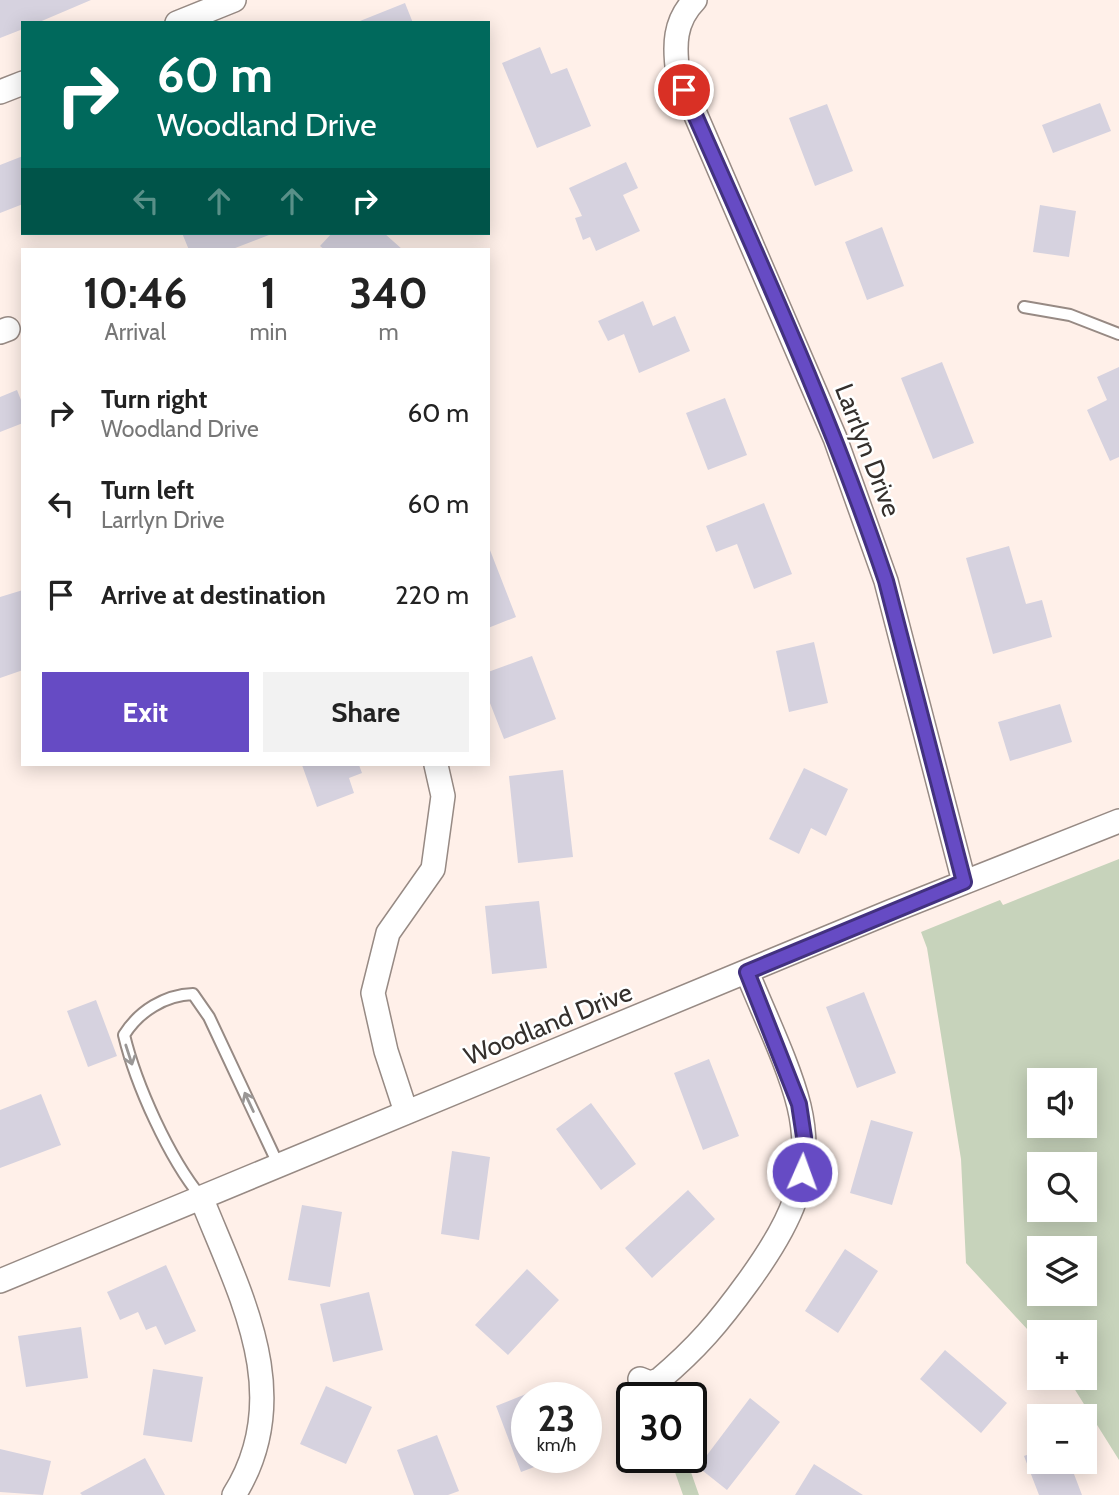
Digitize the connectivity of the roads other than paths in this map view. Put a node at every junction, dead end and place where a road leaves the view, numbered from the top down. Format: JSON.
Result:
{"nodes":[{"id":1,"x":234,"y":0,"type":"edge"},
{"id":2,"x":695,"y":0,"type":"edge"},
{"id":3,"x":182,"y":21,"type":"edge"},
{"id":4,"x":21,"y":84,"type":"edge"},
{"id":5,"x":0,"y":92,"type":"edge"},
{"id":6,"x":1024,"y":307,"type":"dead end"},
{"id":7,"x":1119,"y":334,"type":"edge"},
{"id":8,"x":436,"y":766,"type":"edge"},
{"id":9,"x":1119,"y":821,"type":"edge"},
{"id":10,"x":964,"y":882,"type":"junction"},
{"id":11,"x":747,"y":972,"type":"junction"},
{"id":12,"x":406,"y":1112,"type":"junction"},
{"id":13,"x":278,"y":1164,"type":"junction"},
{"id":14,"x":201,"y":1197,"type":"junction"},
{"id":15,"x":0,"y":1281,"type":"edge"},
{"id":16,"x":640,"y":1379,"type":"dead end"},
{"id":17,"x":234,"y":1495,"type":"edge"}],
"edges":[{"from":1,"to":3,"type":"street"},
{"from":2,"to":10,"type":"street","name":"Larrlyn Drive"},
{"from":4,"to":5,"type":"street"},
{"from":6,"to":7,"type":"lane"},
{"from":8,"to":12,"type":"street"},
{"from":9,"to":10,"type":"street","name":"Woodland Drive"},
{"from":10,"to":11,"type":"street","name":"Woodland Drive"},
{"from":11,"to":12,"type":"street","name":"Woodland Drive"},
{"from":11,"to":16,"type":"street"},
{"from":12,"to":13,"type":"street","name":"Woodland Drive"},
{"from":13,"to":14,"type":"street","name":"Woodland Drive"},
{"from":13,"to":14,"type":"lane","one_way":true},
{"from":14,"to":15,"type":"street","name":"Woodland Drive"},
{"from":14,"to":17,"type":"street"}]}
